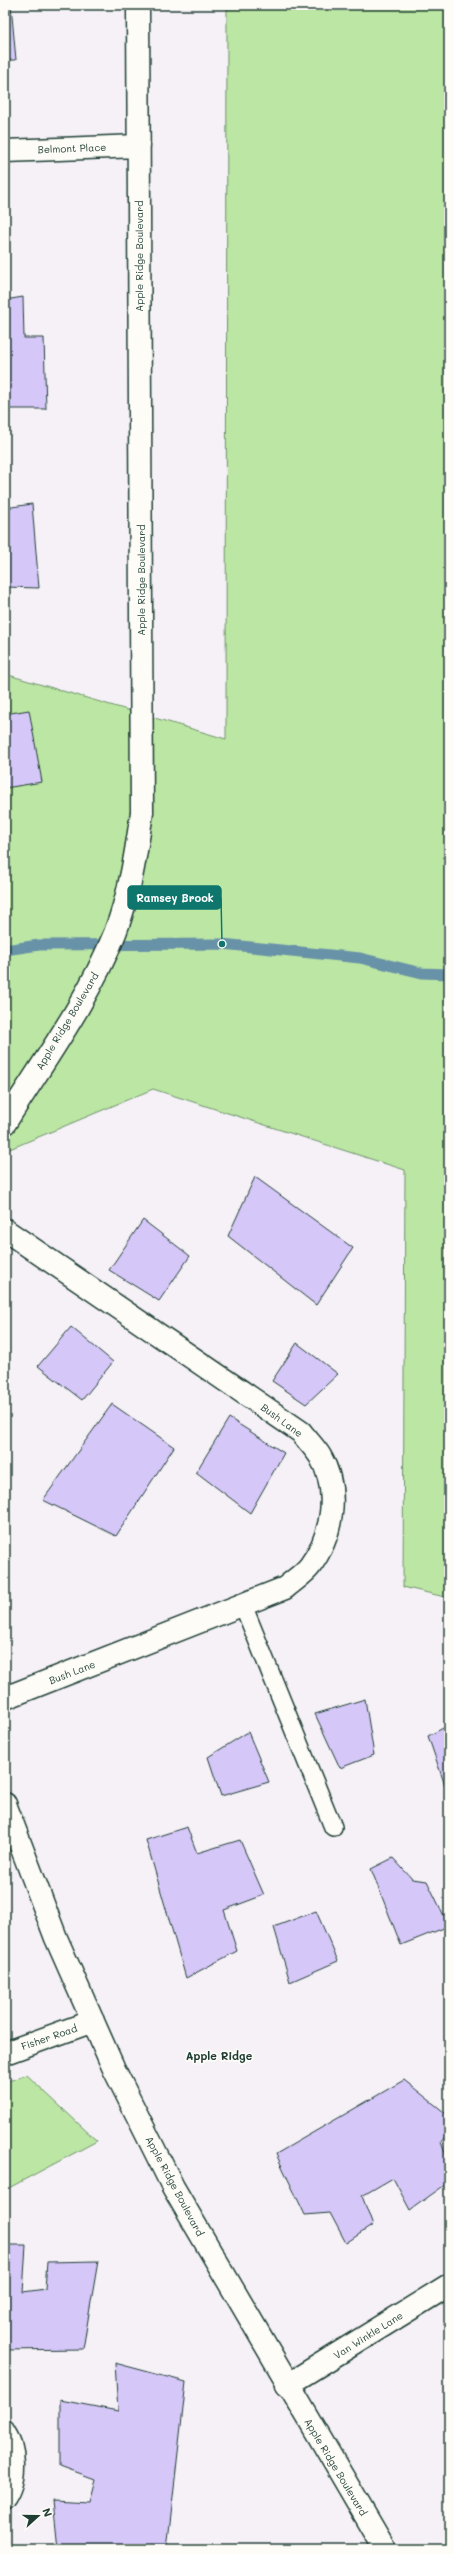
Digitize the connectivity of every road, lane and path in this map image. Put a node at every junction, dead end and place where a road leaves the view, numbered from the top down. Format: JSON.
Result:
{"nodes":[{"id":1,"x":138,"y":5,"type":"edge"},
{"id":2,"x":139,"y":146,"type":"junction"},
{"id":3,"x":5,"y":151,"type":"edge"},
{"id":4,"x":5,"y":1123,"type":"edge"},
{"id":5,"x":5,"y":1230,"type":"edge"},
{"id":6,"x":243,"y":1605,"type":"junction"},
{"id":7,"x":5,"y":1698,"type":"edge"},
{"id":8,"x":5,"y":1804,"type":"edge"},
{"id":9,"x":333,"y":1827,"type":"dead end"},
{"id":10,"x":93,"y":2021,"type":"junction"},
{"id":11,"x":5,"y":2053,"type":"edge"},
{"id":12,"x":449,"y":2285,"type":"edge"},
{"id":13,"x":287,"y":2385,"type":"junction"},
{"id":14,"x":5,"y":2428,"type":"edge"},
{"id":15,"x":5,"y":2501,"type":"edge"},
{"id":16,"x":385,"y":2549,"type":"edge"}],
"edges":[{"from":1,"to":2,"type":"street","name":"Apple Ridge Boulevard"},
{"from":2,"to":3,"type":"street","name":"Belmont Place"},
{"from":2,"to":4,"type":"street","name":"Apple Ridge Boulevard"},
{"from":5,"to":6,"type":"street","name":"Bush Lane"},
{"from":6,"to":7,"type":"street","name":"Bush Lane"},
{"from":6,"to":9,"type":"lane"},
{"from":8,"to":10,"type":"street","name":"Apple Ridge Boulevard"},
{"from":10,"to":11,"type":"street","name":"Fisher Road"},
{"from":10,"to":13,"type":"street","name":"Apple Ridge Boulevard"},
{"from":12,"to":13,"type":"street","name":"Van Winkle Lane"},
{"from":13,"to":16,"type":"street","name":"Apple Ridge Boulevard"},
{"from":14,"to":15,"type":"lane"}]}
